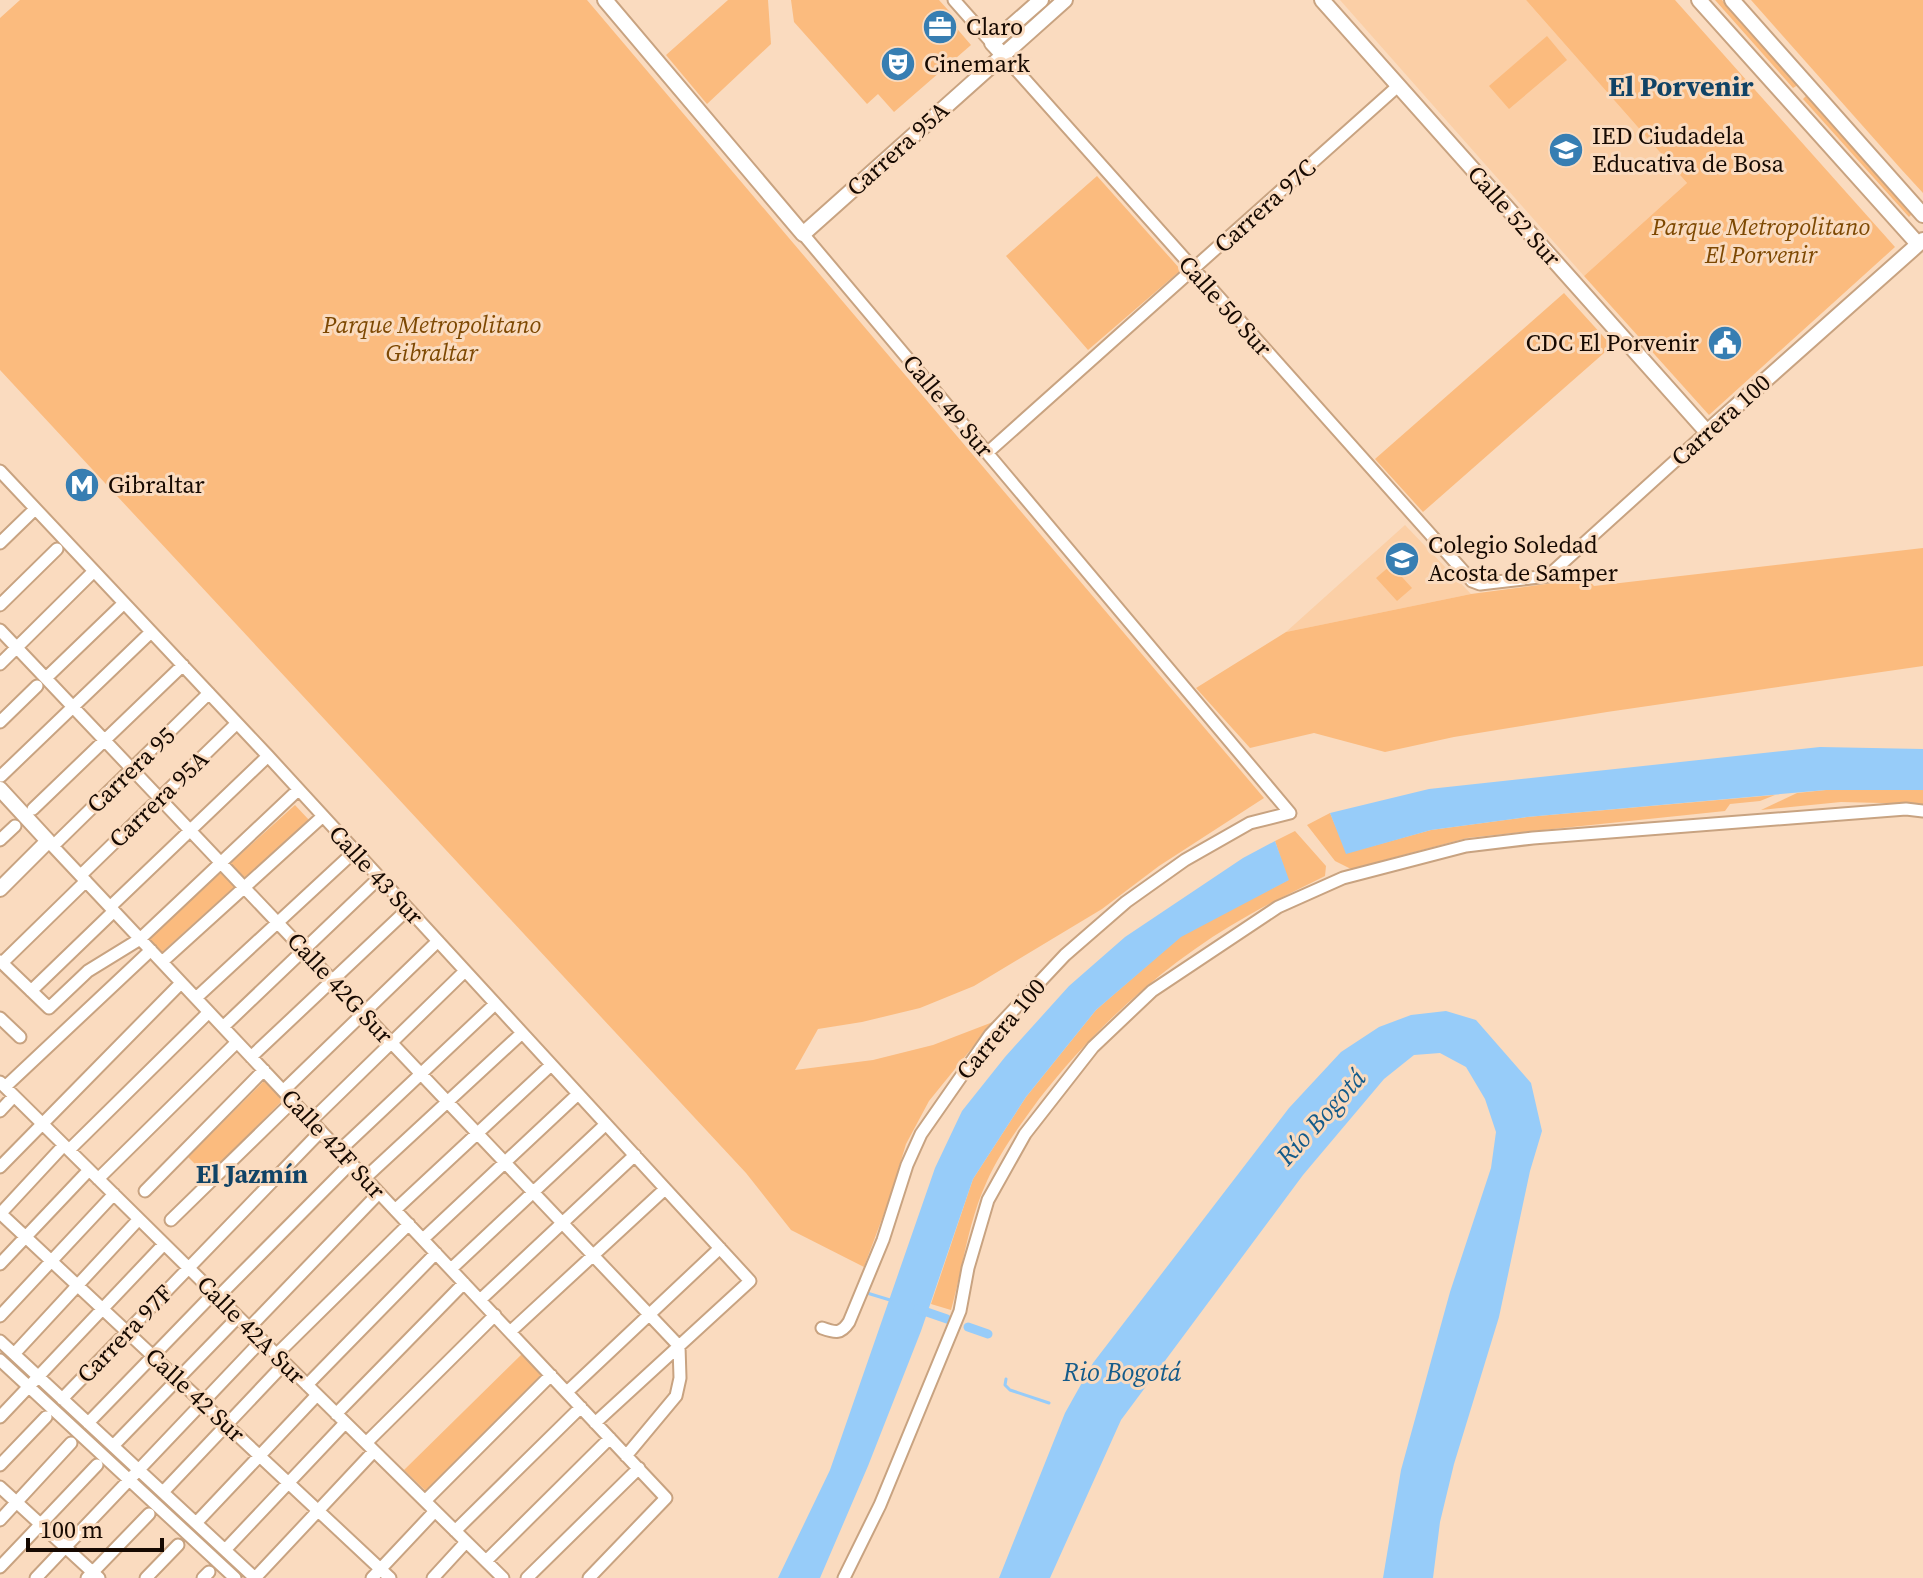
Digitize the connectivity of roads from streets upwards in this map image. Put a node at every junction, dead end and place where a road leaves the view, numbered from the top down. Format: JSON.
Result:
{"nodes":[{"id":1,"x":605,"y":0,"type":"edge"},
{"id":2,"x":954,"y":0,"type":"edge"},
{"id":3,"x":1041,"y":0,"type":"edge"},
{"id":4,"x":1065,"y":0,"type":"edge"},
{"id":5,"x":1322,"y":0,"type":"edge"},
{"id":6,"x":1699,"y":0,"type":"edge"},
{"id":7,"x":1732,"y":0,"type":"edge"},
{"id":8,"x":992,"y":43,"type":"junction"},
{"id":9,"x":1003,"y":55,"type":"junction"},
{"id":10,"x":1398,"y":86,"type":"junction"},
{"id":11,"x":1923,"y":215,"type":"edge"},
{"id":12,"x":803,"y":234,"type":"junction"},
{"id":13,"x":1921,"y":245,"type":"edge"},
{"id":14,"x":1193,"y":270,"type":"junction"},
{"id":15,"x":1707,"y":432,"type":"junction"},
{"id":16,"x":987,"y":453,"type":"junction"},
{"id":17,"x":2,"y":477,"type":"edge"},
{"id":18,"x":35,"y":509,"type":"junction"},
{"id":19,"x":0,"y":543,"type":"edge"},
{"id":20,"x":57,"y":549,"type":"dead end"},
{"id":21,"x":94,"y":571,"type":"junction"},
{"id":22,"x":1511,"y":581,"type":"joint"},
{"id":23,"x":124,"y":603,"type":"junction"},
{"id":24,"x":0,"y":605,"type":"edge"},
{"id":25,"x":0,"y":630,"type":"edge"},
{"id":26,"x":151,"y":632,"type":"junction"},
{"id":27,"x":17,"y":648,"type":"junction"},
{"id":28,"x":0,"y":664,"type":"edge"},
{"id":29,"x":183,"y":665,"type":"junction"},
{"id":30,"x":41,"y":682,"type":"junction"},
{"id":31,"x":209,"y":693,"type":"junction"},
{"id":32,"x":74,"y":707,"type":"junction"},
{"id":33,"x":0,"y":722,"type":"edge"},
{"id":34,"x":237,"y":723,"type":"junction"},
{"id":35,"x":104,"y":740,"type":"junction"},
{"id":36,"x":268,"y":756,"type":"junction"},
{"id":37,"x":132,"y":769,"type":"junction"},
{"id":38,"x":1,"y":783,"type":"edge"},
{"id":39,"x":298,"y":790,"type":"junction"},
{"id":40,"x":160,"y":797,"type":"junction"},
{"id":41,"x":33,"y":809,"type":"dead end"},
{"id":42,"x":1923,"y":811,"type":"edge"},
{"id":43,"x":1290,"y":813,"type":"joint"},
{"id":44,"x":323,"y":816,"type":"junction"},
{"id":45,"x":15,"y":826,"type":"dead end"},
{"id":46,"x":191,"y":829,"type":"junction"},
{"id":47,"x":0,"y":840,"type":"edge"},
{"id":48,"x":51,"y":844,"type":"junction"},
{"id":49,"x":355,"y":851,"type":"junction"},
{"id":50,"x":220,"y":860,"type":"junction"},
{"id":51,"x":83,"y":878,"type":"junction"},
{"id":52,"x":379,"y":878,"type":"junction"},
{"id":53,"x":245,"y":886,"type":"junction"},
{"id":54,"x":0,"y":889,"type":"edge"},
{"id":55,"x":112,"y":909,"type":"junction"},
{"id":56,"x":408,"y":909,"type":"junction"},
{"id":57,"x":278,"y":922,"type":"junction"},
{"id":58,"x":140,"y":939,"type":"junction"},
{"id":59,"x":438,"y":941,"type":"junction"},
{"id":60,"x":151,"y":950,"type":"junction"},
{"id":61,"x":304,"y":950,"type":"junction"},
{"id":62,"x":1,"y":962,"type":"edge"},
{"id":63,"x":162,"y":962,"type":"junction"},
{"id":64,"x":465,"y":971,"type":"junction"},
{"id":65,"x":333,"y":980,"type":"junction"},
{"id":66,"x":181,"y":983,"type":"junction"},
{"id":67,"x":31,"y":991,"type":"junction"},
{"id":68,"x":196,"y":998,"type":"junction"},
{"id":69,"x":495,"y":1004,"type":"junction"},
{"id":70,"x":209,"y":1012,"type":"junction"},
{"id":71,"x":364,"y":1013,"type":"junction"},
{"id":72,"x":0,"y":1018,"type":"edge"},
{"id":73,"x":223,"y":1027,"type":"junction"},
{"id":74,"x":522,"y":1033,"type":"junction"},
{"id":75,"x":20,"y":1037,"type":"dead end"},
{"id":76,"x":237,"y":1042,"type":"junction"},
{"id":77,"x":391,"y":1043,"type":"junction"},
{"id":78,"x":251,"y":1057,"type":"junction"},
{"id":79,"x":551,"y":1065,"type":"junction"},
{"id":80,"x":264,"y":1070,"type":"junction"},
{"id":81,"x":421,"y":1074,"type":"junction"},
{"id":82,"x":6,"y":1088,"type":"edge"},
{"id":83,"x":283,"y":1091,"type":"junction"},
{"id":84,"x":578,"y":1094,"type":"junction"},
{"id":85,"x":293,"y":1101,"type":"junction"},
{"id":86,"x":447,"y":1102,"type":"junction"},
{"id":87,"x":0,"y":1111,"type":"edge"},
{"id":88,"x":311,"y":1121,"type":"junction"},
{"id":89,"x":42,"y":1124,"type":"junction"},
{"id":90,"x":606,"y":1124,"type":"junction"},
{"id":91,"x":321,"y":1131,"type":"junction"},
{"id":92,"x":477,"y":1134,"type":"junction"},
{"id":93,"x":67,"y":1148,"type":"junction"},
{"id":94,"x":339,"y":1151,"type":"junction"},
{"id":95,"x":635,"y":1155,"type":"junction"},
{"id":96,"x":351,"y":1163,"type":"junction"},
{"id":97,"x":504,"y":1163,"type":"junction"},
{"id":98,"x":0,"y":1167,"type":"edge"},
{"id":99,"x":89,"y":1170,"type":"junction"},
{"id":100,"x":365,"y":1178,"type":"junction"},
{"id":101,"x":98,"y":1179,"type":"junction"},
{"id":102,"x":665,"y":1189,"type":"junction"},
{"id":103,"x":145,"y":1191,"type":"dead end"},
{"id":104,"x":379,"y":1193,"type":"junction"},
{"id":105,"x":532,"y":1193,"type":"junction"},
{"id":106,"x":114,"y":1194,"type":"junction"},
{"id":107,"x":395,"y":1210,"type":"junction"},
{"id":108,"x":0,"y":1213,"type":"edge"},
{"id":109,"x":139,"y":1219,"type":"junction"},
{"id":110,"x":171,"y":1220,"type":"dead end"},
{"id":111,"x":561,"y":1223,"type":"junction"},
{"id":112,"x":409,"y":1224,"type":"junction"},
{"id":113,"x":26,"y":1237,"type":"junction"},
{"id":114,"x":423,"y":1239,"type":"junction"},
{"id":115,"x":164,"y":1244,"type":"junction"},
{"id":116,"x":720,"y":1248,"type":"junction"},
{"id":117,"x":436,"y":1253,"type":"junction"},
{"id":118,"x":592,"y":1256,"type":"junction"},
{"id":119,"x":51,"y":1261,"type":"junction"},
{"id":120,"x":0,"y":1264,"type":"edge"},
{"id":121,"x":189,"y":1268,"type":"junction"},
{"id":122,"x":451,"y":1269,"type":"junction"},
{"id":123,"x":464,"y":1283,"type":"junction"},
{"id":124,"x":78,"y":1285,"type":"junction"},
{"id":125,"x":216,"y":1295,"type":"junction"},
{"id":126,"x":480,"y":1300,"type":"junction"},
{"id":127,"x":103,"y":1309,"type":"junction"},
{"id":128,"x":495,"y":1315,"type":"junction"},
{"id":129,"x":649,"y":1315,"type":"junction"},
{"id":130,"x":0,"y":1316,"type":"edge"},
{"id":131,"x":238,"y":1317,"type":"junction"},
{"id":132,"x":249,"y":1328,"type":"junction"},
{"id":133,"x":822,"y":1328,"type":"dead end"},
{"id":134,"x":127,"y":1332,"type":"junction"},
{"id":135,"x":510,"y":1332,"type":"junction"},
{"id":136,"x":262,"y":1340,"type":"junction"},
{"id":137,"x":0,"y":1341,"type":"edge"},
{"id":138,"x":679,"y":1346,"type":"junction"},
{"id":139,"x":14,"y":1354,"type":"junction"},
{"id":140,"x":153,"y":1356,"type":"junction"},
{"id":141,"x":281,"y":1359,"type":"junction"},
{"id":142,"x":0,"y":1360,"type":"edge"},
{"id":143,"x":551,"y":1375,"type":"junction"},
{"id":144,"x":38,"y":1377,"type":"junction"},
{"id":145,"x":178,"y":1379,"type":"junction"},
{"id":146,"x":307,"y":1385,"type":"junction"},
{"id":147,"x":29,"y":1387,"type":"junction"},
{"id":148,"x":567,"y":1392,"type":"junction"},
{"id":149,"x":317,"y":1395,"type":"junction"},
{"id":150,"x":62,"y":1399,"type":"junction"},
{"id":151,"x":203,"y":1402,"type":"junction"},
{"id":152,"x":581,"y":1407,"type":"junction"},
{"id":153,"x":0,"y":1417,"type":"edge"},
{"id":154,"x":46,"y":1417,"type":"dead end"},
{"id":155,"x":341,"y":1418,"type":"junction"},
{"id":156,"x":88,"y":1423,"type":"junction"},
{"id":157,"x":595,"y":1423,"type":"junction"},
{"id":158,"x":227,"y":1425,"type":"junction"},
{"id":159,"x":610,"y":1438,"type":"junction"},
{"id":160,"x":71,"y":1443,"type":"dead end"},
{"id":161,"x":113,"y":1446,"type":"junction"},
{"id":162,"x":370,"y":1447,"type":"junction"},
{"id":163,"x":260,"y":1456,"type":"junction"},
{"id":164,"x":626,"y":1456,"type":"junction"},
{"id":165,"x":0,"y":1465,"type":"edge"},
{"id":166,"x":97,"y":1465,"type":"dead end"},
{"id":167,"x":639,"y":1468,"type":"junction"},
{"id":168,"x":139,"y":1470,"type":"junction"},
{"id":169,"x":129,"y":1480,"type":"junction"},
{"id":170,"x":289,"y":1483,"type":"junction"},
{"id":171,"x":0,"y":1487,"type":"edge"},
{"id":172,"x":163,"y":1492,"type":"junction"},
{"id":173,"x":425,"y":1501,"type":"junction"},
{"id":174,"x":17,"y":1502,"type":"junction"},
{"id":175,"x":318,"y":1511,"type":"junction"},
{"id":176,"x":435,"y":1511,"type":"junction"},
{"id":177,"x":149,"y":1514,"type":"dead end"},
{"id":178,"x":0,"y":1520,"type":"edge"},
{"id":179,"x":196,"y":1523,"type":"junction"},
{"id":180,"x":41,"y":1524,"type":"junction"},
{"id":181,"x":455,"y":1531,"type":"junction"},
{"id":182,"x":466,"y":1542,"type":"junction"},
{"id":183,"x":178,"y":1545,"type":"dead end"},
{"id":184,"x":66,"y":1547,"type":"junction"},
{"id":185,"x":225,"y":1550,"type":"junction"},
{"id":186,"x":486,"y":1561,"type":"junction"},
{"id":187,"x":0,"y":1567,"type":"edge"},
{"id":188,"x":381,"y":1575,"type":"edge"},
{"id":189,"x":93,"y":1576,"type":"edge"},
{"id":190,"x":496,"y":1576,"type":"edge"},
{"id":191,"x":36,"y":1578,"type":"edge"},
{"id":192,"x":146,"y":1578,"type":"edge"},
{"id":193,"x":235,"y":1578,"type":"edge"},
{"id":194,"x":255,"y":1578,"type":"edge"},
{"id":195,"x":433,"y":1578,"type":"edge"},
{"id":196,"x":527,"y":1578,"type":"edge"},
{"id":197,"x":589,"y":1578,"type":"edge"},
{"id":198,"x":844,"y":1578,"type":"edge"}],
"edges":[{"from":1,"to":12,"type":"street","name":"Calle 49 Sur"},
{"from":2,"to":8,"type":"street","name":"Calle 50 Sur"},
{"from":3,"to":8,"type":"street"},
{"from":4,"to":9,"type":"street","name":"Carrera 95A"},
{"from":5,"to":10,"type":"street","name":"Calle 52 Sur"},
{"from":6,"to":13,"type":"street"},
{"from":7,"to":11,"type":"street"},
{"from":8,"to":9,"type":"street","name":"Calle 50 Sur"},
{"from":9,"to":12,"type":"street","name":"Carrera 95A"},
{"from":9,"to":14,"type":"street","name":"Calle 50 Sur"},
{"from":10,"to":14,"type":"street","name":"Carrera 97C"},
{"from":10,"to":15,"type":"street","name":"Calle 52 Sur"},
{"from":12,"to":16,"type":"street","name":"Calle 49 Sur"},
{"from":13,"to":15,"type":"street","name":"Carrera 100"},
{"from":14,"to":16,"type":"street","name":"Carrera 97C"},
{"from":14,"to":22,"type":"street","name":"Calle 50 Sur"},
{"from":15,"to":22,"type":"street","name":"Carrera 100"},
{"from":16,"to":43,"type":"street","name":"Calle 49 Sur"},
{"from":17,"to":18,"type":"street","name":"Calle 43 Sur"},
{"from":18,"to":19,"type":"street"},
{"from":18,"to":21,"type":"street","name":"Calle 43 Sur"},
{"from":20,"to":24,"type":"street"},
{"from":21,"to":23,"type":"street","name":"Calle 43 Sur"},
{"from":21,"to":27,"type":"street"},
{"from":23,"to":26,"type":"street","name":"Calle 43 Sur"},
{"from":23,"to":30,"type":"street"},
{"from":25,"to":27,"type":"street","name":"Calle 42G Sur"},
{"from":26,"to":29,"type":"street","name":"Calle 43 Sur"},
{"from":26,"to":32,"type":"street"},
{"from":27,"to":28,"type":"street"},
{"from":27,"to":30,"type":"street","name":"Calle 42G Sur"},
{"from":29,"to":31,"type":"street","name":"Calle 43 Sur"},
{"from":29,"to":35,"type":"street"},
{"from":30,"to":32,"type":"street","name":"Calle 42G Sur"},
{"from":30,"to":33,"type":"street"},
{"from":31,"to":34,"type":"street","name":"Calle 43 Sur"},
{"from":31,"to":37,"type":"street","name":"Carrera 95"},
{"from":32,"to":35,"type":"street","name":"Calle 42G Sur"},
{"from":32,"to":38,"type":"street"},
{"from":34,"to":36,"type":"street","name":"Calle 43 Sur"},
{"from":34,"to":40,"type":"street","name":"Carrera 95A"},
{"from":35,"to":37,"type":"street","name":"Calle 42G Sur"},
{"from":35,"to":41,"type":"street"},
{"from":36,"to":39,"type":"street","name":"Calle 43 Sur"},
{"from":36,"to":46,"type":"street"},
{"from":37,"to":40,"type":"street","name":"Calle 42G Sur"},
{"from":37,"to":48,"type":"street","name":"Carrera 95"},
{"from":38,"to":48,"type":"street","name":"Calle 42F Sur"},
{"from":39,"to":44,"type":"street","name":"Calle 43 Sur"},
{"from":39,"to":50,"type":"street"},
{"from":40,"to":46,"type":"street","name":"Calle 42G Sur"},
{"from":40,"to":51,"type":"street","name":"Carrera 95A"},
{"from":42,"to":198,"type":"street"},
{"from":43,"to":133,"type":"street","name":"Carrera 100"},
{"from":44,"to":49,"type":"street","name":"Calle 43 Sur"},
{"from":44,"to":53,"type":"street"},
{"from":45,"to":47,"type":"street"},
{"from":46,"to":50,"type":"street","name":"Calle 42G Sur"},
{"from":46,"to":55,"type":"street"},
{"from":48,"to":51,"type":"street","name":"Calle 42F Sur"},
{"from":48,"to":54,"type":"street","name":"Carrera 95"},
{"from":49,"to":52,"type":"street","name":"Calle 43 Sur"},
{"from":49,"to":57,"type":"street"},
{"from":50,"to":53,"type":"street","name":"Calle 42G Sur"},
{"from":50,"to":58,"type":"street"},
{"from":51,"to":55,"type":"street","name":"Calle 42F Sur"},
{"from":51,"to":62,"type":"street","name":"Carrera 95A"},
{"from":52,"to":56,"type":"street","name":"Calle 43 Sur"},
{"from":52,"to":61,"type":"street"},
{"from":53,"to":57,"type":"street","name":"Calle 42G Sur"},
{"from":53,"to":63,"type":"street"},
{"from":55,"to":58,"type":"street","name":"Calle 42F Sur"},
{"from":55,"to":67,"type":"street"},
{"from":56,"to":59,"type":"street","name":"Calle 43 Sur"},
{"from":56,"to":65,"type":"street"},
{"from":57,"to":61,"type":"street","name":"Calle 42G Sur"},
{"from":57,"to":68,"type":"street"},
{"from":58,"to":60,"type":"street","name":"Calle 42F Sur"},
{"from":58,"to":67,"type":"street"},
{"from":59,"to":64,"type":"street","name":"Calle 43 Sur"},
{"from":59,"to":71,"type":"street"},
{"from":60,"to":63,"type":"street","name":"Calle 42F Sur"},
{"from":60,"to":82,"type":"street"},
{"from":61,"to":65,"type":"street","name":"Calle 42G Sur"},
{"from":61,"to":73,"type":"street"},
{"from":62,"to":67,"type":"street"},
{"from":63,"to":66,"type":"street","name":"Calle 42F Sur"},
{"from":64,"to":69,"type":"street","name":"Calle 43 Sur"},
{"from":64,"to":77,"type":"street"},
{"from":65,"to":71,"type":"street","name":"Calle 42G Sur"},
{"from":65,"to":78,"type":"street"},
{"from":66,"to":68,"type":"street","name":"Calle 42F Sur"},
{"from":66,"to":89,"type":"street"},
{"from":68,"to":70,"type":"street","name":"Calle 42F Sur"},
{"from":69,"to":74,"type":"street","name":"Calle 43 Sur"},
{"from":69,"to":81,"type":"street"},
{"from":70,"to":73,"type":"street","name":"Calle 42F Sur"},
{"from":70,"to":93,"type":"street"},
{"from":71,"to":77,"type":"street","name":"Calle 42G Sur"},
{"from":71,"to":83,"type":"street"},
{"from":72,"to":75,"type":"street"},
{"from":73,"to":76,"type":"street","name":"Calle 42F Sur"},
{"from":74,"to":79,"type":"street","name":"Calle 43 Sur"},
{"from":74,"to":86,"type":"street"},
{"from":76,"to":78,"type":"street","name":"Calle 42F Sur"},
{"from":76,"to":101,"type":"street"},
{"from":77,"to":81,"type":"street","name":"Calle 42G Sur"},
{"from":77,"to":88,"type":"street"},
{"from":78,"to":80,"type":"street","name":"Calle 42F Sur"},
{"from":79,"to":84,"type":"street","name":"Calle 43 Sur"},
{"from":79,"to":92,"type":"street"},
{"from":80,"to":83,"type":"street","name":"Calle 42F Sur"},
{"from":80,"to":103,"type":"street"},
{"from":81,"to":86,"type":"street","name":"Calle 42G Sur"},
{"from":81,"to":94,"type":"street"},
{"from":82,"to":87,"type":"street"},
{"from":82,"to":89,"type":"street","name":"Calle 42A Sur"},
{"from":83,"to":85,"type":"street","name":"Calle 42F Sur"},
{"from":84,"to":90,"type":"street","name":"Calle 43 Sur"},
{"from":84,"to":97,"type":"street"},
{"from":85,"to":88,"type":"street","name":"Calle 42F Sur"},
{"from":85,"to":110,"type":"street"},
{"from":86,"to":92,"type":"street","name":"Calle 42G Sur"},
{"from":86,"to":100,"type":"street"},
{"from":88,"to":91,"type":"street","name":"Calle 42F Sur"},
{"from":89,"to":93,"type":"street","name":"Calle 42A Sur"},
{"from":89,"to":98,"type":"street"},
{"from":90,"to":95,"type":"street","name":"Calle 43 Sur"},
{"from":90,"to":105,"type":"street"},
{"from":91,"to":94,"type":"street","name":"Calle 42F Sur"},
{"from":91,"to":121,"type":"street","name":"Carrera 97F"},
{"from":92,"to":97,"type":"street","name":"Calle 42G Sur"},
{"from":92,"to":107,"type":"street"},
{"from":93,"to":99,"type":"street","name":"Calle 42A Sur"},
{"from":93,"to":108,"type":"street"},
{"from":94,"to":96,"type":"street","name":"Calle 42F Sur"},
{"from":95,"to":102,"type":"street","name":"Calle 43 Sur"},
{"from":95,"to":111,"type":"street"},
{"from":96,"to":100,"type":"street","name":"Calle 42F Sur"},
{"from":96,"to":125,"type":"street"},
{"from":97,"to":105,"type":"street","name":"Calle 42G Sur"},
{"from":97,"to":114,"type":"street"},
{"from":99,"to":101,"type":"street","name":"Calle 42A Sur"},
{"from":99,"to":113,"type":"street"},
{"from":100,"to":104,"type":"street","name":"Calle 42F Sur"},
{"from":101,"to":106,"type":"street","name":"Calle 42A Sur"},
{"from":102,"to":116,"type":"street","name":"Calle 43 Sur"},
{"from":102,"to":118,"type":"street"},
{"from":104,"to":107,"type":"street","name":"Calle 42F Sur"},
{"from":104,"to":132,"type":"street"},
{"from":105,"to":111,"type":"street","name":"Calle 42G Sur"},
{"from":105,"to":122,"type":"street"},
{"from":106,"to":109,"type":"street","name":"Calle 42A Sur"},
{"from":106,"to":119,"type":"street"},
{"from":107,"to":112,"type":"street","name":"Calle 42F Sur"},
{"from":108,"to":113,"type":"street","name":"Calle 42 Sur"},
{"from":109,"to":115,"type":"street","name":"Calle 42A Sur"},
{"from":109,"to":124,"type":"street"},
{"from":111,"to":118,"type":"street","name":"Calle 42G Sur"},
{"from":111,"to":126,"type":"street"},
{"from":112,"to":114,"type":"street","name":"Calle 42F Sur"},
{"from":112,"to":141,"type":"street"},
{"from":113,"to":119,"type":"street","name":"Calle 42 Sur"},
{"from":113,"to":120,"type":"street"},
{"from":114,"to":117,"type":"street","name":"Calle 42F Sur"},
{"from":115,"to":121,"type":"street","name":"Calle 42A Sur"},
{"from":115,"to":127,"type":"street"},
{"from":116,"to":129,"type":"street"},
{"from":116,"to":138,"type":"street","name":"Calle 43 Sur"},
{"from":117,"to":122,"type":"street","name":"Calle 42F Sur"},
{"from":117,"to":146,"type":"street"},
{"from":118,"to":129,"type":"street","name":"Calle 42G Sur"},
{"from":118,"to":135,"type":"street"},
{"from":119,"to":124,"type":"street","name":"Calle 42 Sur"},
{"from":119,"to":130,"type":"street"},
{"from":121,"to":125,"type":"street","name":"Calle 42A Sur"},
{"from":121,"to":134,"type":"street","name":"Carrera 97F"},
{"from":122,"to":123,"type":"street","name":"Calle 42F Sur"},
{"from":123,"to":126,"type":"street","name":"Calle 42F Sur"},
{"from":123,"to":155,"type":"street"},
{"from":124,"to":127,"type":"street","name":"Calle 42 Sur"},
{"from":124,"to":139,"type":"street"},
{"from":125,"to":131,"type":"street","name":"Calle 42A Sur"},
{"from":125,"to":140,"type":"street"},
{"from":126,"to":128,"type":"street","name":"Calle 42F Sur"},
{"from":127,"to":134,"type":"street","name":"Calle 42 Sur"},
{"from":127,"to":144,"type":"street"},
{"from":128,"to":135,"type":"street","name":"Calle 42F Sur"},
{"from":128,"to":162,"type":"street"},
{"from":129,"to":138,"type":"street","name":"Calle 42G Sur"},
{"from":129,"to":148,"type":"street"},
{"from":131,"to":132,"type":"street","name":"Calle 42A Sur"},
{"from":131,"to":145,"type":"street"},
{"from":132,"to":136,"type":"street","name":"Calle 42A Sur"},
{"from":134,"to":140,"type":"street","name":"Calle 42 Sur"},
{"from":134,"to":150,"type":"street","name":"Carrera 97F"},
{"from":135,"to":143,"type":"street","name":"Calle 42F Sur"},
{"from":136,"to":141,"type":"street","name":"Calle 42A Sur"},
{"from":136,"to":151,"type":"street"},
{"from":137,"to":139,"type":"street"},
{"from":138,"to":157,"type":"street"},
{"from":138,"to":164,"type":"street"},
{"from":139,"to":144,"type":"street"},
{"from":140,"to":145,"type":"street","name":"Calle 42 Sur"},
{"from":140,"to":156,"type":"street"},
{"from":141,"to":146,"type":"street","name":"Calle 42A Sur"},
{"from":141,"to":158,"type":"street"},
{"from":142,"to":147,"type":"street"},
{"from":143,"to":148,"type":"street","name":"Calle 42F Sur"},
{"from":143,"to":173,"type":"street"},
{"from":144,"to":147,"type":"street"},
{"from":144,"to":150,"type":"street"},
{"from":145,"to":151,"type":"street","name":"Calle 42 Sur"},
{"from":145,"to":161,"type":"street"},
{"from":146,"to":149,"type":"street","name":"Calle 42A Sur"},
{"from":147,"to":153,"type":"street"},
{"from":147,"to":169,"type":"street"},
{"from":148,"to":152,"type":"street","name":"Calle 42F Sur"},
{"from":149,"to":155,"type":"street","name":"Calle 42A Sur"},
{"from":149,"to":163,"type":"street"},
{"from":150,"to":156,"type":"street"},
{"from":151,"to":158,"type":"street","name":"Calle 42 Sur"},
{"from":151,"to":168,"type":"street"},
{"from":152,"to":157,"type":"street","name":"Calle 42F Sur"},
{"from":152,"to":181,"type":"street"},
{"from":154,"to":165,"type":"street"},
{"from":155,"to":162,"type":"street","name":"Calle 42A Sur"},
{"from":155,"to":170,"type":"street"},
{"from":156,"to":161,"type":"street"},
{"from":157,"to":159,"type":"street","name":"Calle 42F Sur"},
{"from":158,"to":163,"type":"street","name":"Calle 42 Sur"},
{"from":158,"to":172,"type":"street"},
{"from":159,"to":164,"type":"street","name":"Calle 42F Sur"},
{"from":159,"to":186,"type":"street"},
{"from":160,"to":174,"type":"street"},
{"from":161,"to":168,"type":"street"},
{"from":162,"to":173,"type":"street","name":"Calle 42A Sur"},
{"from":162,"to":175,"type":"street"},
{"from":163,"to":170,"type":"street","name":"Calle 42 Sur"},
{"from":163,"to":179,"type":"street"},
{"from":164,"to":167,"type":"street","name":"Calle 42F Sur"},
{"from":166,"to":180,"type":"street"},
{"from":167,"to":196,"type":"street"},
{"from":167,"to":197,"type":"street","name":"Calle 42F Sur"},
{"from":168,"to":169,"type":"street"},
{"from":168,"to":172,"type":"street"},
{"from":169,"to":184,"type":"street"},
{"from":169,"to":193,"type":"street"},
{"from":170,"to":175,"type":"street","name":"Calle 42 Sur"},
{"from":170,"to":185,"type":"street"},
{"from":171,"to":174,"type":"street"},
{"from":172,"to":179,"type":"street"},
{"from":173,"to":176,"type":"street","name":"Calle 42A Sur"},
{"from":174,"to":178,"type":"street"},
{"from":174,"to":180,"type":"street"},
{"from":175,"to":188,"type":"street","name":"Calle 42 Sur"},
{"from":175,"to":194,"type":"street"},
{"from":176,"to":181,"type":"street","name":"Calle 42A Sur"},
{"from":176,"to":188,"type":"street"},
{"from":177,"to":189,"type":"street"},
{"from":179,"to":185,"type":"street"},
{"from":180,"to":184,"type":"street"},
{"from":180,"to":187,"type":"street"},
{"from":181,"to":182,"type":"street","name":"Calle 42A Sur"},
{"from":182,"to":186,"type":"street","name":"Calle 42A Sur"},
{"from":182,"to":195,"type":"street"},
{"from":183,"to":192,"type":"street"},
{"from":184,"to":189,"type":"street"},
{"from":184,"to":191,"type":"street"},
{"from":185,"to":194,"type":"street"},
{"from":186,"to":190,"type":"street","name":"Calle 42A Sur"}]}
